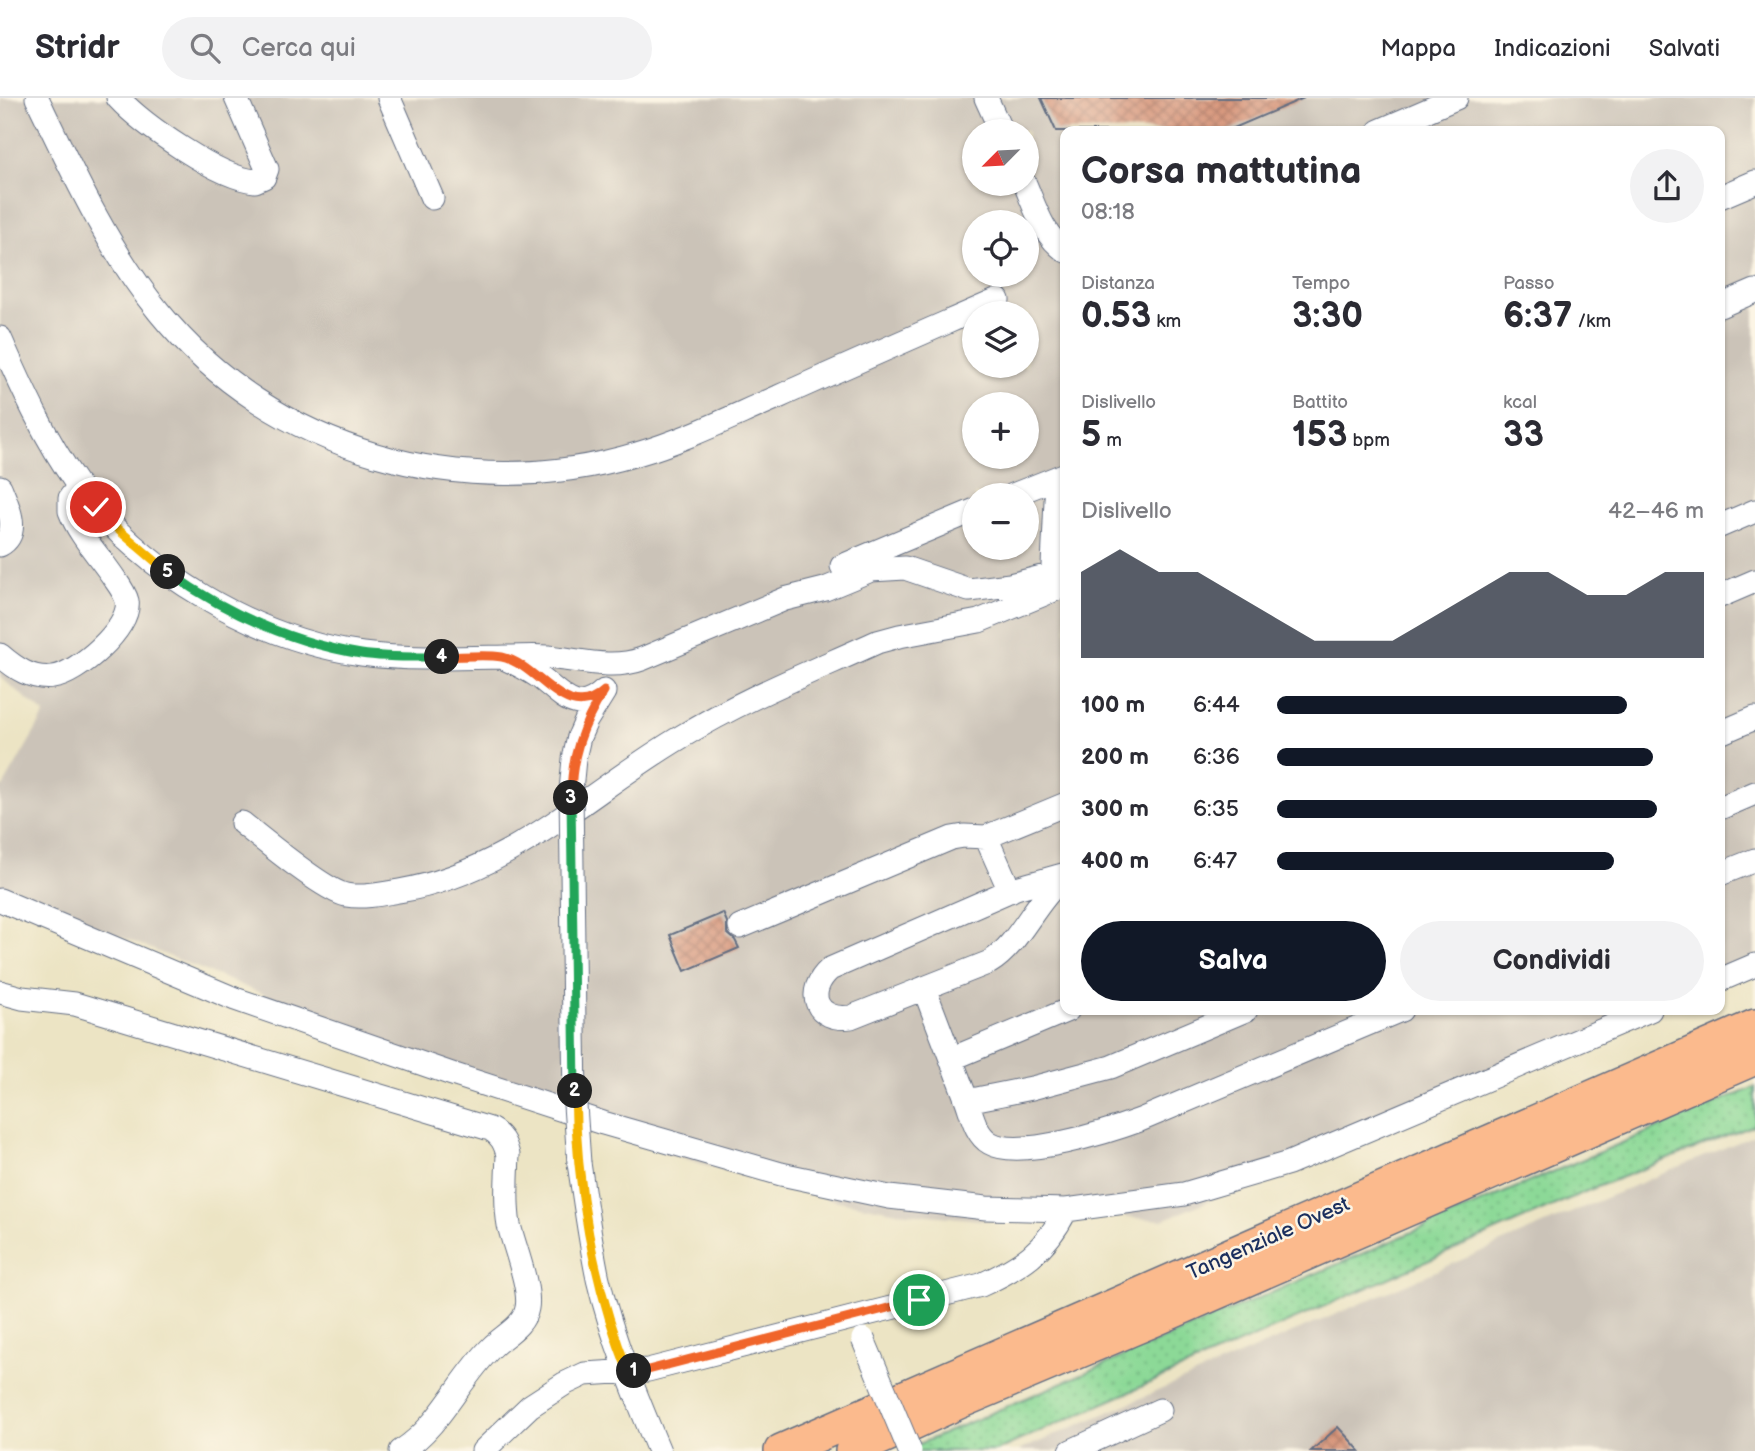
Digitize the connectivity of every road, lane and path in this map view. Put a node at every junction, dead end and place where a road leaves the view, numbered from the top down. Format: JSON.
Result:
{"nodes":[{"id":1,"x":37,"y":98,"type":"edge"},
{"id":2,"x":118,"y":98,"type":"edge"},
{"id":3,"x":236,"y":98,"type":"edge"},
{"id":4,"x":389,"y":98,"type":"edge"},
{"id":5,"x":986,"y":98,"type":"edge"},
{"id":6,"x":1456,"y":98,"type":"edge"},
{"id":7,"x":996,"y":119,"type":"edge"},
{"id":8,"x":1391,"y":126,"type":"edge"},
{"id":9,"x":1755,"y":182,"type":"edge"},
{"id":10,"x":1725,"y":195,"type":"edge"},
{"id":11,"x":1030,"y":196,"type":"edge"},
{"id":12,"x":432,"y":198,"type":"dead end"},
{"id":13,"x":1060,"y":246,"type":"edge"},
{"id":14,"x":1755,"y":291,"type":"edge"},
{"id":15,"x":998,"y":300,"type":"dead end"},
{"id":16,"x":1725,"y":304,"type":"edge"},
{"id":17,"x":0,"y":338,"type":"edge"},
{"id":18,"x":1060,"y":476,"type":"edge"},
{"id":19,"x":1039,"y":485,"type":"edge"},
{"id":20,"x":79,"y":486,"type":"junction"},
{"id":21,"x":0,"y":487,"type":"edge"},
{"id":22,"x":1755,"y":511,"type":"edge"},
{"id":23,"x":962,"y":516,"type":"edge"},
{"id":24,"x":1725,"y":524,"type":"edge"},
{"id":25,"x":1060,"y":528,"type":"edge"},
{"id":26,"x":0,"y":545,"type":"edge"},
{"id":27,"x":1059,"y":580,"type":"edge"},
{"id":28,"x":1755,"y":581,"type":"edge"},
{"id":29,"x":1725,"y":594,"type":"edge"},
{"id":30,"x":785,"y":599,"type":"junction"},
{"id":31,"x":0,"y":655,"type":"edge"},
{"id":32,"x":642,"y":659,"type":"junction"},
{"id":33,"x":537,"y":663,"type":"junction"},
{"id":34,"x":604,"y":691,"type":"junction"},
{"id":35,"x":1755,"y":718,"type":"edge"},
{"id":36,"x":1725,"y":731,"type":"edge"},
{"id":37,"x":1755,"y":793,"type":"edge"},
{"id":38,"x":1060,"y":806,"type":"edge"},
{"id":39,"x":1725,"y":806,"type":"edge"},
{"id":40,"x":242,"y":823,"type":"dead end"},
{"id":41,"x":986,"y":837,"type":"junction"},
{"id":42,"x":1755,"y":860,"type":"edge"},
{"id":43,"x":1725,"y":872,"type":"edge"},
{"id":44,"x":1060,"y":877,"type":"edge"},
{"id":45,"x":1060,"y":880,"type":"edge"},
{"id":46,"x":1010,"y":891,"type":"junction"},
{"id":47,"x":0,"y":900,"type":"edge"},
{"id":48,"x":740,"y":928,"type":"dead end"},
{"id":49,"x":1755,"y":965,"type":"edge"},
{"id":50,"x":1725,"y":978,"type":"edge"},
{"id":51,"x":924,"y":988,"type":"junction"},
{"id":52,"x":0,"y":992,"type":"edge"},
{"id":53,"x":1060,"y":1013,"type":"edge"},
{"id":54,"x":1234,"y":1015,"type":"edge"},
{"id":55,"x":1389,"y":1015,"type":"edge"},
{"id":56,"x":1638,"y":1015,"type":"edge"},
{"id":57,"x":1755,"y":1026,"type":"edge"},
{"id":58,"x":1755,"y":1058,"type":"edge"},
{"id":59,"x":951,"y":1059,"type":"junction"},
{"id":60,"x":967,"y":1101,"type":"junction"},
{"id":61,"x":1066,"y":1210,"type":"junction"},
{"id":62,"x":857,"y":1315,"type":"junction"},
{"id":63,"x":628,"y":1371,"type":"junction"},
{"id":64,"x":1160,"y":1410,"type":"dead end"},
{"id":65,"x":401,"y":1451,"type":"edge"},
{"id":66,"x":484,"y":1451,"type":"edge"},
{"id":67,"x":659,"y":1451,"type":"edge"},
{"id":68,"x":780,"y":1451,"type":"edge"},
{"id":69,"x":852,"y":1451,"type":"edge"},
{"id":70,"x":910,"y":1451,"type":"edge"},
{"id":71,"x":1071,"y":1451,"type":"edge"}],
"edges":[{"from":1,"to":15,"type":"street"},
{"from":2,"to":3,"type":"street"},
{"from":4,"to":12,"type":"street"},
{"from":5,"to":7,"type":"street"},
{"from":6,"to":8,"type":"street"},
{"from":9,"to":10,"type":"street"},
{"from":11,"to":13,"type":"street"},
{"from":14,"to":16,"type":"street"},
{"from":17,"to":20,"type":"street"},
{"from":18,"to":19,"type":"street"},
{"from":20,"to":31,"type":"street"},
{"from":20,"to":33,"type":"street"},
{"from":21,"to":26,"type":"street"},
{"from":22,"to":24,"type":"street"},
{"from":23,"to":30,"type":"street"},
{"from":25,"to":27,"type":"street"},
{"from":27,"to":30,"type":"street"},
{"from":27,"to":40,"type":"street"},
{"from":28,"to":29,"type":"street"},
{"from":30,"to":32,"type":"street"},
{"from":32,"to":33,"type":"street"},
{"from":32,"to":34,"type":"street"},
{"from":33,"to":34,"type":"street"},
{"from":34,"to":63,"type":"street","bridge":true},
{"from":35,"to":36,"type":"street"},
{"from":37,"to":39,"type":"street"},
{"from":38,"to":41,"type":"street"},
{"from":41,"to":46,"type":"street"},
{"from":41,"to":48,"type":"street"},
{"from":42,"to":43,"type":"street"},
{"from":44,"to":46,"type":"street"},
{"from":45,"to":51,"type":"street"},
{"from":46,"to":51,"type":"street"},
{"from":47,"to":61,"type":"street"},
{"from":49,"to":50,"type":"street"},
{"from":51,"to":59,"type":"street"},
{"from":52,"to":65,"type":"street"},
{"from":53,"to":59,"type":"street"},
{"from":54,"to":60,"type":"street"},
{"from":55,"to":60,"type":"street"},
{"from":56,"to":61,"type":"street"},
{"from":57,"to":68,"type":"highway","name":"Tangenziale Ovest"},
{"from":58,"to":69,"type":"highway","name":"Tangenziale Ovest"},
{"from":59,"to":60,"type":"street"},
{"from":61,"to":62,"type":"street"},
{"from":62,"to":63,"type":"street"},
{"from":62,"to":70,"type":"street","bridge":true},
{"from":63,"to":66,"type":"street"},
{"from":63,"to":67,"type":"street"},
{"from":64,"to":71,"type":"street"}]}
